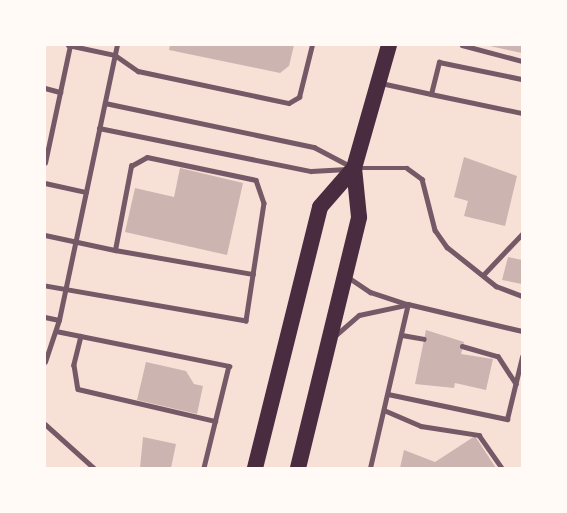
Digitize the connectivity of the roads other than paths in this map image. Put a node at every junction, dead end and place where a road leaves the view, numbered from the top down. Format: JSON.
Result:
{"nodes":[{"id":1,"x":69,"y":45,"type":"edge"},
{"id":2,"x":117,"y":45,"type":"edge"},
{"id":3,"x":312,"y":45,"type":"edge"},
{"id":4,"x":389,"y":45,"type":"edge"},
{"id":5,"x":462,"y":45,"type":"edge"},
{"id":6,"x":115,"y":55,"type":"junction"},
{"id":7,"x":522,"y":61,"type":"edge"},
{"id":8,"x":522,"y":79,"type":"edge"},
{"id":9,"x":379,"y":82,"type":"junction"},
{"id":10,"x":45,"y":88,"type":"edge"},
{"id":11,"x":60,"y":92,"type":"junction"},
{"id":12,"x":431,"y":94,"type":"junction"},
{"id":13,"x":105,"y":103,"type":"junction"},
{"id":14,"x":522,"y":113,"type":"edge"},
{"id":15,"x":99,"y":128,"type":"junction"},
{"id":16,"x":48,"y":135,"type":"edge"},
{"id":17,"x":45,"y":164,"type":"edge"},
{"id":18,"x":354,"y":168,"type":"junction"},
{"id":19,"x":45,"y":183,"type":"edge"},
{"id":20,"x":86,"y":192,"type":"junction"},
{"id":21,"x":522,"y":234,"type":"edge"},
{"id":22,"x":45,"y":235,"type":"edge"},
{"id":23,"x":76,"y":241,"type":"junction"},
{"id":24,"x":115,"y":250,"type":"junction"},
{"id":25,"x":253,"y":274,"type":"junction"},
{"id":26,"x":484,"y":274,"type":"junction"},
{"id":27,"x":347,"y":276,"type":"junction"},
{"id":28,"x":45,"y":286,"type":"edge"},
{"id":29,"x":66,"y":290,"type":"junction"},
{"id":30,"x":522,"y":296,"type":"edge"},
{"id":31,"x":408,"y":304,"type":"junction"},
{"id":32,"x":45,"y":317,"type":"edge"},
{"id":33,"x":59,"y":320,"type":"junction"},
{"id":34,"x":56,"y":331,"type":"junction"},
{"id":35,"x":522,"y":331,"type":"edge"},
{"id":36,"x":402,"y":334,"type":"junction"},
{"id":37,"x":81,"y":336,"type":"junction"},
{"id":38,"x":332,"y":339,"type":"junction"},
{"id":39,"x":424,"y":339,"type":"dead end"},
{"id":40,"x":462,"y":346,"type":"dead end"},
{"id":41,"x":522,"y":357,"type":"edge"},
{"id":42,"x":45,"y":363,"type":"edge"},
{"id":43,"x":516,"y":384,"type":"junction"},
{"id":44,"x":388,"y":394,"type":"junction"},
{"id":45,"x":384,"y":410,"type":"junction"},
{"id":46,"x":215,"y":421,"type":"junction"},
{"id":47,"x":45,"y":424,"type":"edge"},
{"id":48,"x":94,"y":468,"type":"edge"},
{"id":49,"x":204,"y":468,"type":"edge"},
{"id":50,"x":255,"y":468,"type":"edge"},
{"id":51,"x":298,"y":468,"type":"edge"},
{"id":52,"x":370,"y":468,"type":"edge"},
{"id":53,"x":502,"y":468,"type":"edge"}],
"edges":[{"from":1,"to":6,"type":"lane"},
{"from":1,"to":11,"type":"lane"},
{"from":2,"to":6,"type":"lane"},
{"from":3,"to":6,"type":"lane"},
{"from":4,"to":9,"type":"highway"},
{"from":5,"to":7,"type":"lane"},
{"from":6,"to":13,"type":"lane"},
{"from":8,"to":12,"type":"lane"},
{"from":9,"to":12,"type":"lane"},
{"from":9,"to":18,"type":"highway"},
{"from":10,"to":11,"type":"lane"},
{"from":11,"to":16,"type":"lane"},
{"from":12,"to":14,"type":"lane"},
{"from":13,"to":15,"type":"lane"},
{"from":13,"to":18,"type":"lane"},
{"from":15,"to":18,"type":"lane"},
{"from":15,"to":20,"type":"lane"},
{"from":16,"to":17,"type":"lane"},
{"from":18,"to":26,"type":"lane"},
{"from":18,"to":27,"type":"highway"},
{"from":18,"to":50,"type":"highway"},
{"from":19,"to":20,"type":"lane"},
{"from":20,"to":23,"type":"lane"},
{"from":21,"to":26,"type":"lane"},
{"from":22,"to":23,"type":"lane"},
{"from":23,"to":24,"type":"lane"},
{"from":23,"to":29,"type":"lane"},
{"from":24,"to":25,"type":"lane"},
{"from":24,"to":25,"type":"lane"},
{"from":25,"to":29,"type":"lane"},
{"from":26,"to":30,"type":"lane"},
{"from":27,"to":31,"type":"lane"},
{"from":27,"to":38,"type":"highway"},
{"from":28,"to":29,"type":"lane"},
{"from":29,"to":33,"type":"lane"},
{"from":31,"to":35,"type":"lane"},
{"from":31,"to":36,"type":"lane"},
{"from":31,"to":38,"type":"lane"},
{"from":32,"to":33,"type":"lane"},
{"from":33,"to":34,"type":"lane"},
{"from":34,"to":37,"type":"lane"},
{"from":34,"to":42,"type":"lane"},
{"from":36,"to":39,"type":"lane"},
{"from":36,"to":44,"type":"lane"},
{"from":37,"to":46,"type":"lane"},
{"from":37,"to":46,"type":"lane"},
{"from":38,"to":51,"type":"highway"},
{"from":40,"to":43,"type":"lane"},
{"from":41,"to":43,"type":"lane"},
{"from":43,"to":44,"type":"lane"},
{"from":44,"to":45,"type":"lane"},
{"from":45,"to":52,"type":"lane"},
{"from":45,"to":53,"type":"lane"},
{"from":46,"to":49,"type":"lane"},
{"from":47,"to":48,"type":"lane"}]}
